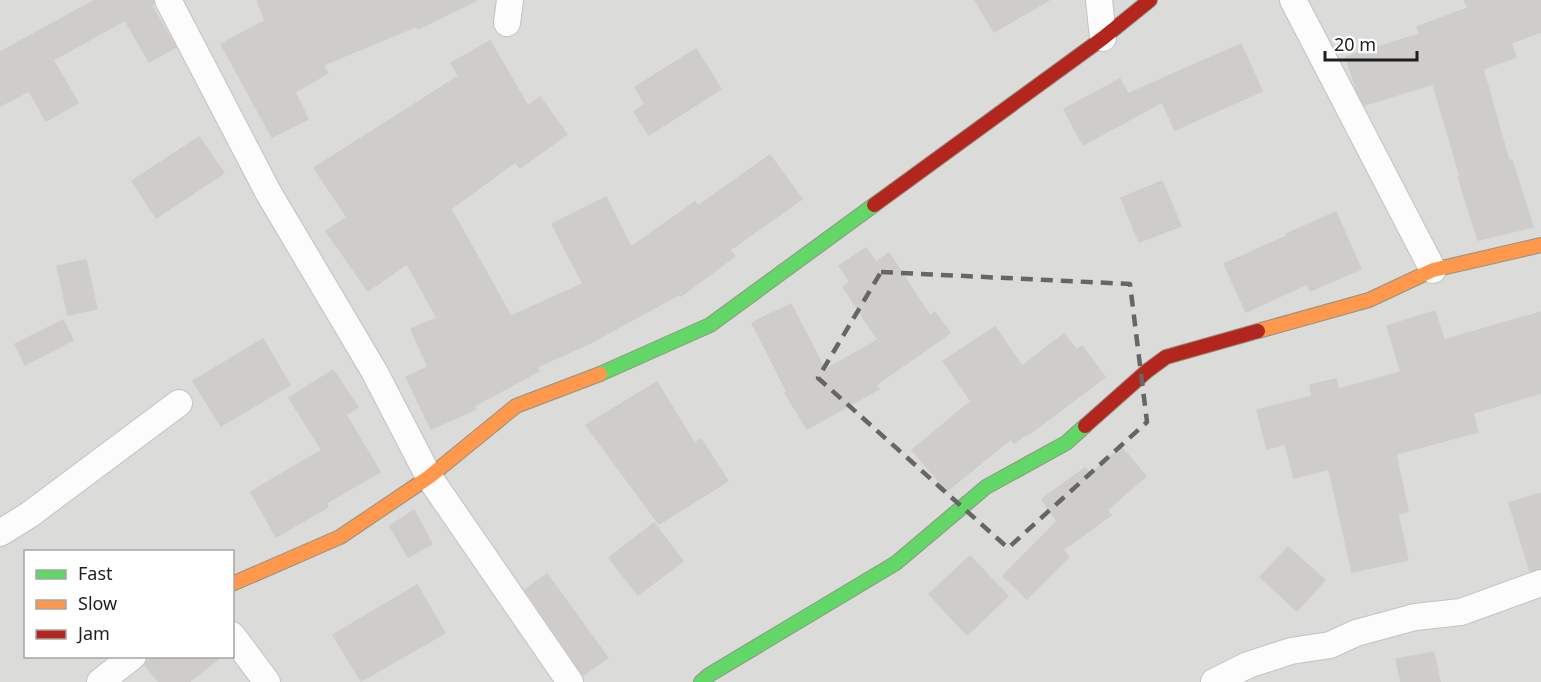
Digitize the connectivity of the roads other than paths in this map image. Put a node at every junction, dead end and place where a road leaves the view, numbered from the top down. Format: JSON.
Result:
{"nodes":[{"id":1,"x":168,"y":0,"type":"edge"},
{"id":2,"x":1099,"y":0,"type":"edge"},
{"id":3,"x":1150,"y":0,"type":"edge"},
{"id":4,"x":1293,"y":0,"type":"edge"},
{"id":5,"x":1103,"y":38,"type":"junction"},
{"id":6,"x":1541,"y":245,"type":"edge"},
{"id":7,"x":1434,"y":270,"type":"junction"},
{"id":8,"x":179,"y":403,"type":"dead end"},
{"id":9,"x":429,"y":477,"type":"junction"},
{"id":10,"x":0,"y":533,"type":"edge"},
{"id":11,"x":234,"y":583,"type":"edge"},
{"id":12,"x":1541,"y":583,"type":"edge"},
{"id":13,"x":234,"y":638,"type":"edge"},
{"id":14,"x":132,"y":658,"type":"edge"},
{"id":15,"x":100,"y":682,"type":"edge"},
{"id":16,"x":267,"y":682,"type":"edge"},
{"id":17,"x":570,"y":682,"type":"edge"},
{"id":18,"x":700,"y":682,"type":"edge"},
{"id":19,"x":1214,"y":682,"type":"edge"}],
"edges":[{"from":1,"to":9,"type":"street"},
{"from":2,"to":5,"type":"street"},
{"from":3,"to":5,"type":"street"},
{"from":4,"to":7,"type":"street"},
{"from":5,"to":9,"type":"street"},
{"from":6,"to":7,"type":"street"},
{"from":7,"to":18,"type":"street"},
{"from":8,"to":10,"type":"street"},
{"from":9,"to":11,"type":"street"},
{"from":9,"to":17,"type":"street"},
{"from":12,"to":19,"type":"street"},
{"from":13,"to":16,"type":"street"},
{"from":14,"to":15,"type":"street"}]}
